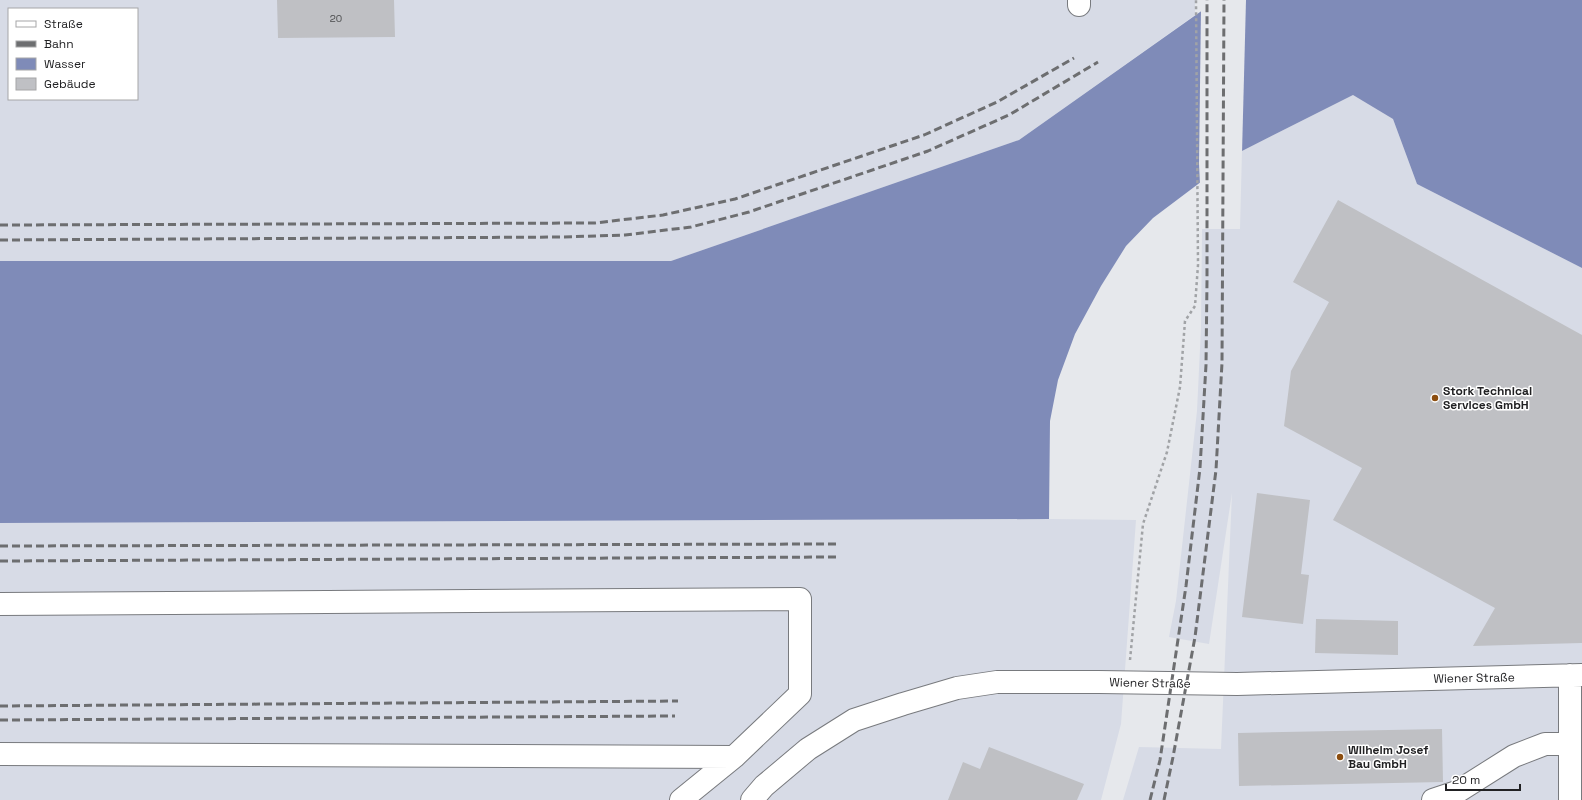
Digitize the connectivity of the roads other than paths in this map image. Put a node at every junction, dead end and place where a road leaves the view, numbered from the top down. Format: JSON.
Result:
{"nodes":[{"id":1,"x":0,"y":604,"type":"edge"},
{"id":2,"x":1576,"y":675,"type":"edge"},
{"id":3,"x":1570,"y":744,"type":"junction"},
{"id":4,"x":0,"y":754,"type":"edge"},
{"id":5,"x":734,"y":757,"type":"junction"},
{"id":6,"x":1574,"y":789,"type":"edge"},
{"id":7,"x":681,"y":800,"type":"edge"},
{"id":8,"x":752,"y":800,"type":"edge"},
{"id":9,"x":1433,"y":800,"type":"edge"}],
"edges":[{"from":1,"to":5,"type":"street"},
{"from":2,"to":3,"type":"street"},
{"from":2,"to":8,"type":"street","name":"Wiener Straße"},
{"from":3,"to":6,"type":"street"},
{"from":3,"to":9,"type":"street"},
{"from":4,"to":5,"type":"street"},
{"from":5,"to":7,"type":"street"}]}
